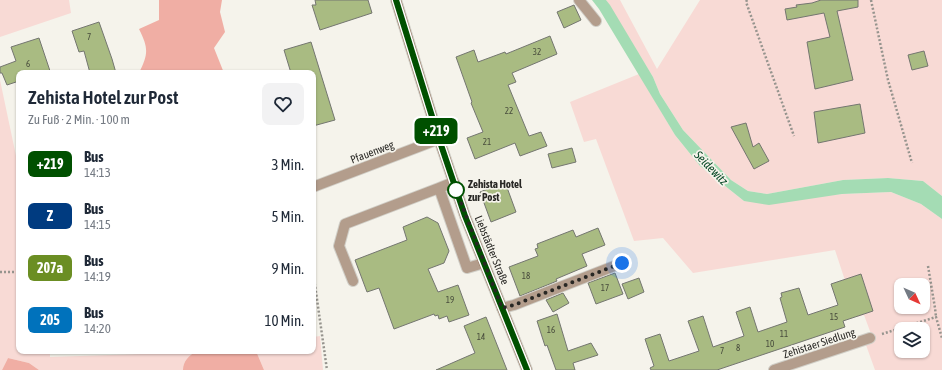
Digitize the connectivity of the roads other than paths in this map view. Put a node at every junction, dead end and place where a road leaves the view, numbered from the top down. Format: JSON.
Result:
{"nodes":[{"id":1,"x":396,"y":0,"type":"edge"},
{"id":2,"x":579,"y":0,"type":"edge"},
{"id":3,"x":596,"y":21,"type":"dead end"},
{"id":4,"x":439,"y":139,"type":"junction"},
{"id":5,"x":454,"y":182,"type":"junction"},
{"id":6,"x":316,"y":186,"type":"edge"},
{"id":7,"x":439,"y":188,"type":"junction"},
{"id":8,"x":484,"y":263,"type":"junction"},
{"id":9,"x":622,"y":263,"type":"dead end"},
{"id":10,"x":353,"y":281,"type":"dead end"},
{"id":11,"x":502,"y":308,"type":"junction"},
{"id":12,"x":870,"y":338,"type":"road end"},
{"id":13,"x":527,"y":370,"type":"edge"},
{"id":14,"x":774,"y":370,"type":"edge"}],
"edges":[{"from":1,"to":4,"type":"main road","name":"Liebstädter Straße"},
{"from":2,"to":3,"type":"street"},
{"from":4,"to":5,"type":"main road","name":"Liebstädter Straße"},
{"from":4,"to":6,"type":"street","name":"Pfauenweg"},
{"from":5,"to":7,"type":"street"},
{"from":5,"to":8,"type":"main road","name":"Liebstädter Straße"},
{"from":7,"to":8,"type":"street"},
{"from":7,"to":10,"type":"street"},
{"from":8,"to":11,"type":"main road","name":"Liebstädter Straße"},
{"from":9,"to":11,"type":"street"},
{"from":11,"to":13,"type":"main road","name":"Liebstädter Straße"},
{"from":12,"to":14,"type":"street","name":"Zehistaer Siedlung"}]}
